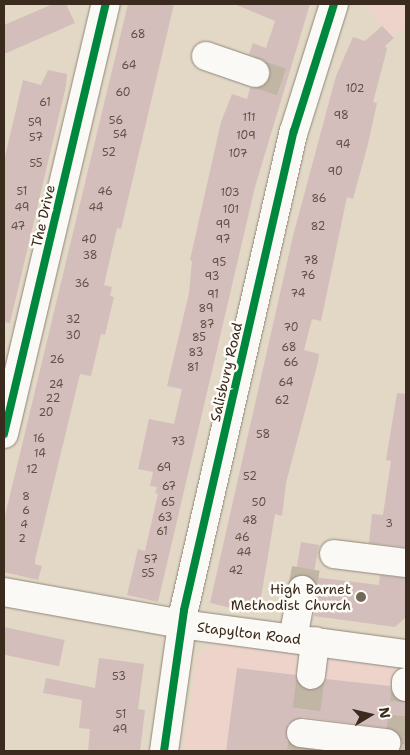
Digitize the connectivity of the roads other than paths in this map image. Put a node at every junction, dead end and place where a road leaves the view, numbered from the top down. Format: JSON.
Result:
{"nodes":[{"id":1,"x":106,"y":4,"type":"edge"},
{"id":2,"x":334,"y":4,"type":"edge"},
{"id":3,"x":206,"y":56,"type":"dead end"},
{"id":4,"x":255,"y":73,"type":"tunnel mouth"},
{"id":5,"x":4,"y":434,"type":"edge"},
{"id":6,"x":334,"y":554,"type":"dead end"},
{"id":7,"x":406,"y":563,"type":"edge"},
{"id":8,"x":302,"y":590,"type":"tunnel mouth"},
{"id":9,"x":4,"y":592,"type":"edge"},
{"id":10,"x":180,"y":624,"type":"junction"},
{"id":11,"x":304,"y":640,"type":"junction"},
{"id":12,"x":406,"y":654,"type":"edge"},
{"id":13,"x":311,"y":675,"type":"tunnel mouth"},
{"id":14,"x":406,"y":682,"type":"edge"},
{"id":15,"x":406,"y":687,"type":"edge"},
{"id":16,"x":300,"y":733,"type":"dead end"},
{"id":17,"x":386,"y":742,"type":"tunnel mouth"},
{"id":18,"x":168,"y":749,"type":"edge"}],
"edges":[{"from":1,"to":5,"type":"street","name":"The Drive"},
{"from":2,"to":10,"type":"street","name":"Salisbury Road"},
{"from":3,"to":4,"type":"street"},
{"from":6,"to":7,"type":"street"},
{"from":8,"to":11,"type":"street"},
{"from":9,"to":10,"type":"street","name":"Stapylton Road"},
{"from":10,"to":11,"type":"street","name":"Stapylton Road"},
{"from":10,"to":18,"type":"street","name":"Salisbury Road"},
{"from":11,"to":12,"type":"street","name":"Stapylton Road"},
{"from":11,"to":13,"type":"street"},
{"from":14,"to":15,"type":"street"},
{"from":16,"to":17,"type":"street"}]}
